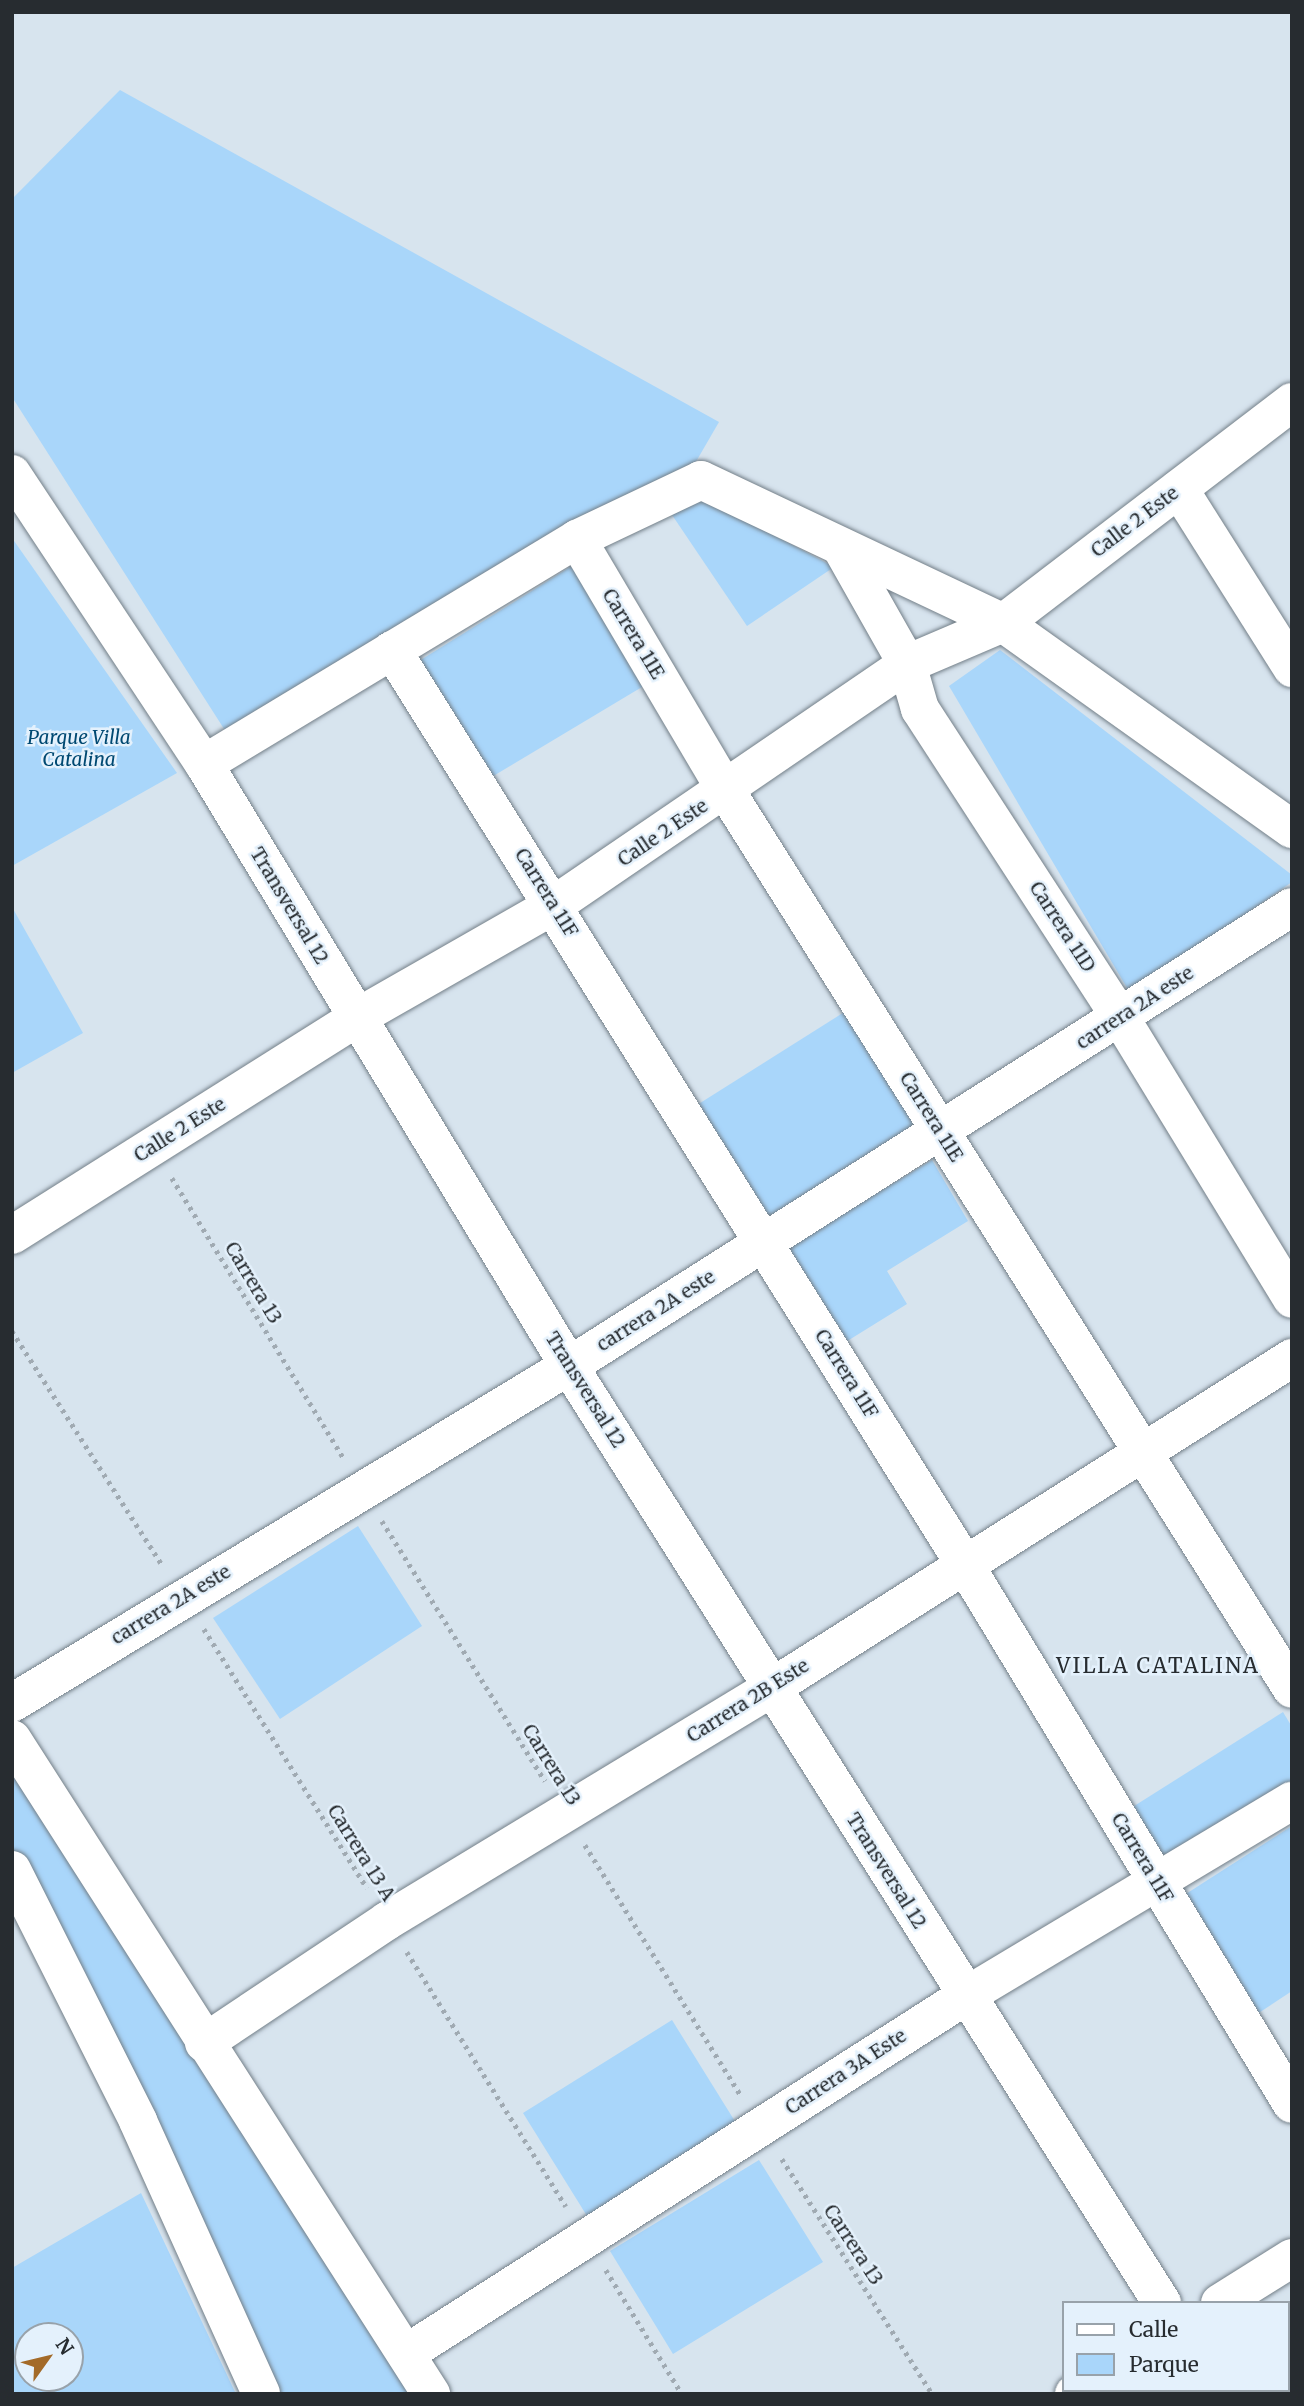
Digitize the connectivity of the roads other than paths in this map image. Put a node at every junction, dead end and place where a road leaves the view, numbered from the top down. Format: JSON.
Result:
{"nodes":[{"id":1,"x":1292,"y":402,"type":"edge"},
{"id":2,"x":12,"y":474,"type":"edge"},
{"id":3,"x":1178,"y":489,"type":"junction"},
{"id":4,"x":577,"y":539,"type":"junction"},
{"id":5,"x":842,"y":549,"type":"junction"},
{"id":6,"x":1003,"y":623,"type":"junction"},
{"id":7,"x":392,"y":650,"type":"junction"},
{"id":8,"x":907,"y":664,"type":"junction"},
{"id":9,"x":1292,"y":668,"type":"edge"},
{"id":10,"x":204,"y":764,"type":"junction"},
{"id":11,"x":726,"y":791,"type":"junction"},
{"id":12,"x":1289,"y":822,"type":"edge"},
{"id":13,"x":554,"y":905,"type":"junction"},
{"id":14,"x":1292,"y":907,"type":"edge"},
{"id":15,"x":1120,"y":1017,"type":"junction"},
{"id":16,"x":356,"y":1018,"type":"junction"},
{"id":17,"x":940,"y":1132,"type":"junction"},
{"id":18,"x":12,"y":1235,"type":"edge"},
{"id":19,"x":763,"y":1243,"type":"junction"},
{"id":20,"x":1292,"y":1300,"type":"edge"},
{"id":21,"x":1292,"y":1358,"type":"edge"},
{"id":22,"x":569,"y":1366,"type":"junction"},
{"id":23,"x":1143,"y":1452,"type":"junction"},
{"id":24,"x":965,"y":1564,"type":"junction"},
{"id":25,"x":771,"y":1688,"type":"junction"},
{"id":26,"x":1292,"y":1689,"type":"edge"},
{"id":27,"x":12,"y":1703,"type":"edge"},
{"id":28,"x":12,"y":1740,"type":"edge"},
{"id":29,"x":1292,"y":1801,"type":"edge"},
{"id":30,"x":12,"y":1870,"type":"edge"},
{"id":31,"x":1157,"y":1882,"type":"junction"},
{"id":32,"x":964,"y":1997,"type":"junction"},
{"id":33,"x":204,"y":2043,"type":"junction"},
{"id":34,"x":1292,"y":2104,"type":"edge"},
{"id":35,"x":1292,"y":2258,"type":"edge"},
{"id":36,"x":1161,"y":2301,"type":"edge"},
{"id":37,"x":1223,"y":2301,"type":"edge"},
{"id":38,"x":407,"y":2353,"type":"junction"},
{"id":39,"x":261,"y":2394,"type":"edge"},
{"id":40,"x":431,"y":2394,"type":"edge"}],
"edges":[{"from":1,"to":3,"type":"street","name":"Calle 2 Este"},
{"from":2,"to":10,"type":"street","name":"Transversal 12"},
{"from":3,"to":6,"type":"street","name":"Calle 2 Este"},
{"from":3,"to":9,"type":"street"},
{"from":4,"to":5,"type":"street"},
{"from":4,"to":7,"type":"street"},
{"from":4,"to":11,"type":"street","name":"Carrera 11E"},
{"from":5,"to":6,"type":"street"},
{"from":5,"to":8,"type":"street","name":"Carrera 11D"},
{"from":6,"to":8,"type":"street","name":"Calle 2 Este"},
{"from":6,"to":12,"type":"street"},
{"from":7,"to":10,"type":"street"},
{"from":7,"to":13,"type":"street","name":"Carrera 11F"},
{"from":8,"to":11,"type":"street","name":"Calle 2 Este"},
{"from":8,"to":15,"type":"street","name":"Carrera 11D"},
{"from":10,"to":16,"type":"street","name":"Transversal 12"},
{"from":11,"to":13,"type":"street","name":"Calle 2 Este"},
{"from":11,"to":17,"type":"street","name":"Carrera 11E"},
{"from":13,"to":16,"type":"street","name":"Calle 2 Este"},
{"from":13,"to":19,"type":"street","name":"Carrera 11F"},
{"from":14,"to":15,"type":"street","name":"carrera 2A este"},
{"from":15,"to":17,"type":"street","name":"carrera 2A este"},
{"from":15,"to":20,"type":"street","name":"Carrera 11D"},
{"from":16,"to":18,"type":"street","name":"Calle 2 Este"},
{"from":16,"to":22,"type":"street","name":"Transversal 12"},
{"from":17,"to":19,"type":"street","name":"carrera 2A este"},
{"from":17,"to":23,"type":"street","name":"Carrera 11E"},
{"from":19,"to":22,"type":"street","name":"carrera 2A este"},
{"from":19,"to":24,"type":"street","name":"Carrera 11F"},
{"from":21,"to":23,"type":"street","name":"Carrera 2B Este"},
{"from":22,"to":25,"type":"street","name":"Transversal 12"},
{"from":22,"to":27,"type":"street","name":"carrera 2A este"},
{"from":23,"to":24,"type":"street","name":"Carrera 2B Este"},
{"from":23,"to":26,"type":"street","name":"Carrera 11E"},
{"from":24,"to":25,"type":"street","name":"Carrera 2B Este"},
{"from":24,"to":31,"type":"street","name":"Carrera 11F"},
{"from":25,"to":32,"type":"street","name":"Transversal 12"},
{"from":25,"to":33,"type":"street","name":"Carrera 2B Este"},
{"from":28,"to":33,"type":"street"},
{"from":29,"to":31,"type":"street","name":"Carrera 3A Este"},
{"from":30,"to":39,"type":"street"},
{"from":31,"to":32,"type":"street","name":"Carrera 3A Este"},
{"from":31,"to":34,"type":"street","name":"Carrera 11F"},
{"from":32,"to":36,"type":"street","name":"Transversal 12"},
{"from":32,"to":38,"type":"street","name":"Carrera 3A Este"},
{"from":33,"to":38,"type":"street"},
{"from":35,"to":37,"type":"street"},
{"from":38,"to":40,"type":"street"}]}
